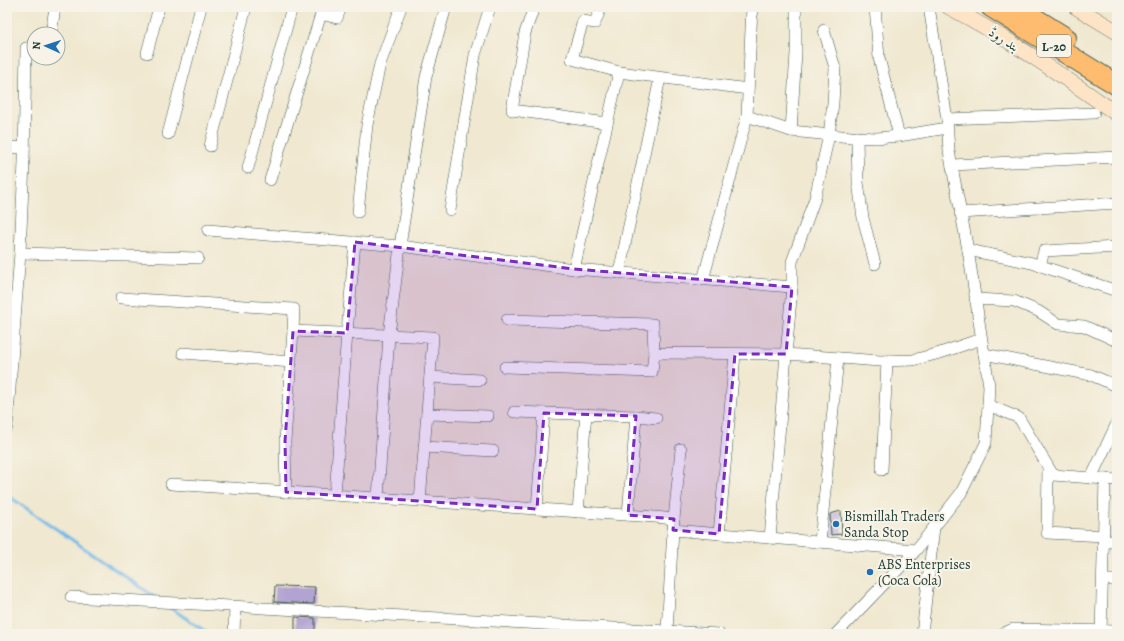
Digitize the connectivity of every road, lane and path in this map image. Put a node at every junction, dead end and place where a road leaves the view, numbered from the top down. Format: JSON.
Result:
{"nodes":[{"id":1,"x":55,"y":7,"type":"edge"},
{"id":2,"x":159,"y":7,"type":"edge"},
{"id":3,"x":201,"y":7,"type":"edge"},
{"id":4,"x":246,"y":7,"type":"edge"},
{"id":5,"x":292,"y":7,"type":"edge"},
{"id":6,"x":341,"y":7,"type":"edge"},
{"id":7,"x":401,"y":7,"type":"edge"},
{"id":8,"x":446,"y":7,"type":"edge"},
{"id":9,"x":490,"y":7,"type":"edge"},
{"id":10,"x":534,"y":7,"type":"edge"},
{"id":11,"x":601,"y":7,"type":"edge"},
{"id":12,"x":752,"y":7,"type":"edge"},
{"id":13,"x":796,"y":7,"type":"edge"},
{"id":14,"x":875,"y":7,"type":"edge"},
{"id":15,"x":929,"y":7,"type":"edge"},
{"id":16,"x":950,"y":7,"type":"edge"},
{"id":17,"x":991,"y":7,"type":"edge"},
{"id":18,"x":1018,"y":7,"type":"edge"},
{"id":19,"x":1081,"y":9,"type":"edge"},
{"id":20,"x":53,"y":26,"type":"edge"},
{"id":21,"x":824,"y":30,"type":"dead end"},
{"id":22,"x":1117,"y":32,"type":"edge"},
{"id":23,"x":26,"y":48,"type":"edge"},
{"id":24,"x":147,"y":53,"type":"dead end"},
{"id":25,"x":1117,"y":71,"type":"edge"},
{"id":26,"x":618,"y":72,"type":"junction"},
{"id":27,"x":660,"y":78,"type":"junction"},
{"id":28,"x":1117,"y":85,"type":"edge"},
{"id":29,"x":748,"y":90,"type":"junction"},
{"id":30,"x":1094,"y":113,"type":"dead end"},
{"id":31,"x":1117,"y":114,"type":"edge"},
{"id":32,"x":747,"y":116,"type":"junction"},
{"id":33,"x":607,"y":123,"type":"junction"},
{"id":34,"x":947,"y":124,"type":"junction"},
{"id":35,"x":791,"y":131,"type":"junction"},
{"id":36,"x":168,"y":134,"type":"dead end"},
{"id":37,"x":829,"y":135,"type":"junction"},
{"id":38,"x":899,"y":136,"type":"junction"},
{"id":39,"x":857,"y":137,"type":"junction"},
{"id":40,"x":210,"y":146,"type":"dead end"},
{"id":41,"x":7,"y":147,"type":"edge"},
{"id":42,"x":24,"y":148,"type":"junction"},
{"id":43,"x":1117,"y":157,"type":"edge"},
{"id":44,"x":952,"y":165,"type":"junction"},
{"id":45,"x":248,"y":168,"type":"dead end"},
{"id":46,"x":270,"y":180,"type":"dead end"},
{"id":47,"x":1117,"y":203,"type":"edge"},
{"id":48,"x":450,"y":210,"type":"dead end"},
{"id":49,"x":358,"y":212,"type":"dead end"},
{"id":50,"x":960,"y":213,"type":"junction"},
{"id":51,"x":208,"y":230,"type":"dead end"},
{"id":52,"x":355,"y":242,"type":"junction"},
{"id":53,"x":400,"y":246,"type":"junction"},
{"id":54,"x":1117,"y":247,"type":"edge"},
{"id":55,"x":968,"y":250,"type":"junction"},
{"id":56,"x":20,"y":253,"type":"junction"},
{"id":57,"x":198,"y":258,"type":"dead end"},
{"id":58,"x":875,"y":264,"type":"dead end"},
{"id":59,"x":1040,"y":266,"type":"junction"},
{"id":60,"x":574,"y":269,"type":"junction"},
{"id":61,"x":619,"y":273,"type":"junction"},
{"id":62,"x":703,"y":280,"type":"junction"},
{"id":63,"x":792,"y":288,"type":"junction"},
{"id":64,"x":1117,"y":291,"type":"edge"},
{"id":65,"x":121,"y":298,"type":"dead end"},
{"id":66,"x":975,"y":299,"type":"junction"},
{"id":67,"x":507,"y":320,"type":"dead end"},
{"id":68,"x":293,"y":331,"type":"junction"},
{"id":69,"x":346,"y":333,"type":"junction"},
{"id":70,"x":389,"y":335,"type":"junction"},
{"id":71,"x":981,"y":339,"type":"junction"},
{"id":72,"x":1117,"y":341,"type":"edge"},
{"id":73,"x":183,"y":353,"type":"dead end"},
{"id":74,"x":654,"y":353,"type":"junction"},
{"id":75,"x":735,"y":354,"type":"junction"},
{"id":76,"x":786,"y":354,"type":"junction"},
{"id":77,"x":984,"y":354,"type":"junction"},
{"id":78,"x":838,"y":358,"type":"junction"},
{"id":79,"x":887,"y":361,"type":"junction"},
{"id":80,"x":291,"y":362,"type":"junction"},
{"id":81,"x":505,"y":367,"type":"dead end"},
{"id":82,"x":430,"y":377,"type":"junction"},
{"id":83,"x":480,"y":380,"type":"dead end"},
{"id":84,"x":1117,"y":386,"type":"edge"},
{"id":85,"x":988,"y":405,"type":"junction"},
{"id":86,"x":514,"y":412,"type":"dead end"},
{"id":87,"x":544,"y":413,"type":"junction"},
{"id":88,"x":427,"y":414,"type":"junction"},
{"id":89,"x":586,"y":414,"type":"junction"},
{"id":90,"x":488,"y":416,"type":"dead end"},
{"id":91,"x":636,"y":416,"type":"junction"},
{"id":92,"x":656,"y":418,"type":"dead end"},
{"id":93,"x":1117,"y":423,"type":"edge"},
{"id":94,"x":7,"y":427,"type":"edge"},
{"id":95,"x":424,"y":447,"type":"junction"},
{"id":96,"x":681,"y":449,"type":"dead end"},
{"id":97,"x":493,"y":451,"type":"dead end"},
{"id":98,"x":1048,"y":468,"type":"junction"},
{"id":99,"x":882,"y":470,"type":"dead end"},
{"id":100,"x":1091,"y":478,"type":"junction"},
{"id":101,"x":1105,"y":479,"type":"junction"},
{"id":102,"x":1117,"y":480,"type":"edge"},
{"id":103,"x":171,"y":484,"type":"dead end"},
{"id":104,"x":286,"y":492,"type":"junction"},
{"id":105,"x":335,"y":495,"type":"junction"},
{"id":106,"x":378,"y":498,"type":"junction"},
{"id":107,"x":420,"y":501,"type":"junction"},
{"id":108,"x":538,"y":509,"type":"junction"},
{"id":109,"x":578,"y":512,"type":"junction"},
{"id":110,"x":628,"y":515,"type":"junction"},
{"id":111,"x":674,"y":525,"type":"junction"},
{"id":112,"x":934,"y":526,"type":"junction"},
{"id":113,"x":719,"y":534,"type":"junction"},
{"id":114,"x":770,"y":538,"type":"junction"},
{"id":115,"x":1104,"y":538,"type":"junction"},
{"id":116,"x":820,"y":542,"type":"junction"},
{"id":117,"x":1117,"y":542,"type":"edge"},
{"id":118,"x":916,"y":550,"type":"junction"},
{"id":119,"x":1103,"y":580,"type":"junction"},
{"id":120,"x":1117,"y":580,"type":"edge"},
{"id":121,"x":71,"y":598,"type":"dead end"},
{"id":122,"x":235,"y":607,"type":"junction"},
{"id":123,"x":666,"y":631,"type":"junction"},
{"id":124,"x":1117,"y":631,"type":"edge"},
{"id":125,"x":1101,"y":632,"type":"edge"},
{"id":126,"x":234,"y":634,"type":"edge"},
{"id":127,"x":719,"y":634,"type":"edge"},
{"id":128,"x":836,"y":634,"type":"edge"},
{"id":129,"x":922,"y":634,"type":"edge"},
{"id":130,"x":1002,"y":634,"type":"edge"}],
"edges":[{"from":1,"to":20,"type":"street"},
{"from":2,"to":24,"type":"street"},
{"from":3,"to":36,"type":"street"},
{"from":4,"to":40,"type":"street"},
{"from":5,"to":45,"type":"street"},
{"from":6,"to":46,"type":"street"},
{"from":7,"to":49,"type":"street"},
{"from":8,"to":53,"type":"street"},
{"from":9,"to":48,"type":"street"},
{"from":10,"to":33,"type":"street"},
{"from":11,"to":26,"type":"street"},
{"from":12,"to":29,"type":"street"},
{"from":13,"to":35,"type":"street"},
{"from":14,"to":38,"type":"street"},
{"from":15,"to":34,"type":"street"},
{"from":16,"to":31,"type":"main road","name":"بند روڈ"},
{"from":17,"to":28,"type":"highway","number":"L-20"},
{"from":18,"to":25,"type":"highway","number":"L-20"},
{"from":19,"to":22,"type":"main road"},
{"from":21,"to":37,"type":"street"},
{"from":23,"to":42,"type":"street"},
{"from":26,"to":27,"type":"street"},
{"from":26,"to":33,"type":"street"},
{"from":27,"to":29,"type":"street"},
{"from":27,"to":61,"type":"street"},
{"from":29,"to":32,"type":"street"},
{"from":30,"to":34,"type":"street"},
{"from":32,"to":35,"type":"street"},
{"from":32,"to":62,"type":"street"},
{"from":33,"to":60,"type":"street"},
{"from":34,"to":38,"type":"street"},
{"from":34,"to":44,"type":"street"},
{"from":35,"to":37,"type":"street"},
{"from":37,"to":39,"type":"street"},
{"from":37,"to":63,"type":"street"},
{"from":38,"to":39,"type":"street"},
{"from":39,"to":58,"type":"street"},
{"from":41,"to":42,"type":"street"},
{"from":42,"to":56,"type":"street"},
{"from":43,"to":44,"type":"street"},
{"from":44,"to":50,"type":"street"},
{"from":47,"to":50,"type":"street"},
{"from":50,"to":55,"type":"street"},
{"from":51,"to":52,"type":"street"},
{"from":52,"to":53,"type":"street"},
{"from":52,"to":69,"type":"street"},
{"from":53,"to":60,"type":"street"},
{"from":53,"to":70,"type":"street"},
{"from":54,"to":59,"type":"street"},
{"from":55,"to":59,"type":"street"},
{"from":55,"to":66,"type":"street"},
{"from":56,"to":57,"type":"street"},
{"from":56,"to":94,"type":"street"},
{"from":59,"to":64,"type":"street"},
{"from":60,"to":61,"type":"street"},
{"from":61,"to":62,"type":"street"},
{"from":62,"to":63,"type":"street"},
{"from":63,"to":76,"type":"street"},
{"from":65,"to":68,"type":"street"},
{"from":66,"to":71,"type":"street"},
{"from":66,"to":72,"type":"street"},
{"from":67,"to":74,"type":"street"},
{"from":68,"to":69,"type":"street"},
{"from":68,"to":80,"type":"street"},
{"from":69,"to":70,"type":"street"},
{"from":69,"to":105,"type":"street"},
{"from":70,"to":82,"type":"street"},
{"from":70,"to":106,"type":"street"},
{"from":71,"to":77,"type":"street"},
{"from":71,"to":79,"type":"street"},
{"from":73,"to":80,"type":"street"},
{"from":74,"to":75,"type":"street"},
{"from":74,"to":81,"type":"street"},
{"from":75,"to":76,"type":"street"},
{"from":75,"to":113,"type":"street"},
{"from":76,"to":78,"type":"street"},
{"from":76,"to":114,"type":"street"},
{"from":77,"to":84,"type":"street"},
{"from":77,"to":85,"type":"street"},
{"from":78,"to":79,"type":"street"},
{"from":78,"to":116,"type":"street"},
{"from":79,"to":99,"type":"street"},
{"from":80,"to":104,"type":"street"},
{"from":82,"to":83,"type":"street"},
{"from":82,"to":88,"type":"street"},
{"from":85,"to":98,"type":"street"},
{"from":85,"to":112,"type":"street"},
{"from":86,"to":87,"type":"street"},
{"from":87,"to":89,"type":"street"},
{"from":87,"to":108,"type":"street"},
{"from":88,"to":90,"type":"street"},
{"from":88,"to":95,"type":"street"},
{"from":89,"to":91,"type":"street"},
{"from":89,"to":109,"type":"street"},
{"from":91,"to":92,"type":"street"},
{"from":91,"to":110,"type":"street"},
{"from":93,"to":100,"type":"street"},
{"from":95,"to":97,"type":"street"},
{"from":95,"to":107,"type":"street"},
{"from":96,"to":111,"type":"street"},
{"from":98,"to":100,"type":"street"},
{"from":98,"to":115,"type":"street"},
{"from":100,"to":101,"type":"street"},
{"from":101,"to":102,"type":"street"},
{"from":101,"to":115,"type":"street"},
{"from":103,"to":104,"type":"street"},
{"from":104,"to":105,"type":"street"},
{"from":105,"to":106,"type":"street"},
{"from":106,"to":107,"type":"street"},
{"from":107,"to":108,"type":"street"},
{"from":108,"to":109,"type":"street"},
{"from":109,"to":110,"type":"street"},
{"from":110,"to":111,"type":"street"},
{"from":111,"to":113,"type":"street"},
{"from":111,"to":123,"type":"street"},
{"from":112,"to":118,"type":"street"},
{"from":112,"to":129,"type":"street"},
{"from":113,"to":114,"type":"street"},
{"from":114,"to":116,"type":"street"},
{"from":115,"to":117,"type":"street"},
{"from":115,"to":119,"type":"street"},
{"from":116,"to":118,"type":"street"},
{"from":118,"to":128,"type":"street"},
{"from":119,"to":120,"type":"street"},
{"from":119,"to":125,"type":"street"},
{"from":121,"to":122,"type":"street"},
{"from":122,"to":123,"type":"street"},
{"from":122,"to":126,"type":"street"},
{"from":123,"to":127,"type":"street"},
{"from":124,"to":125,"type":"street"},
{"from":125,"to":130,"type":"street"}]}
